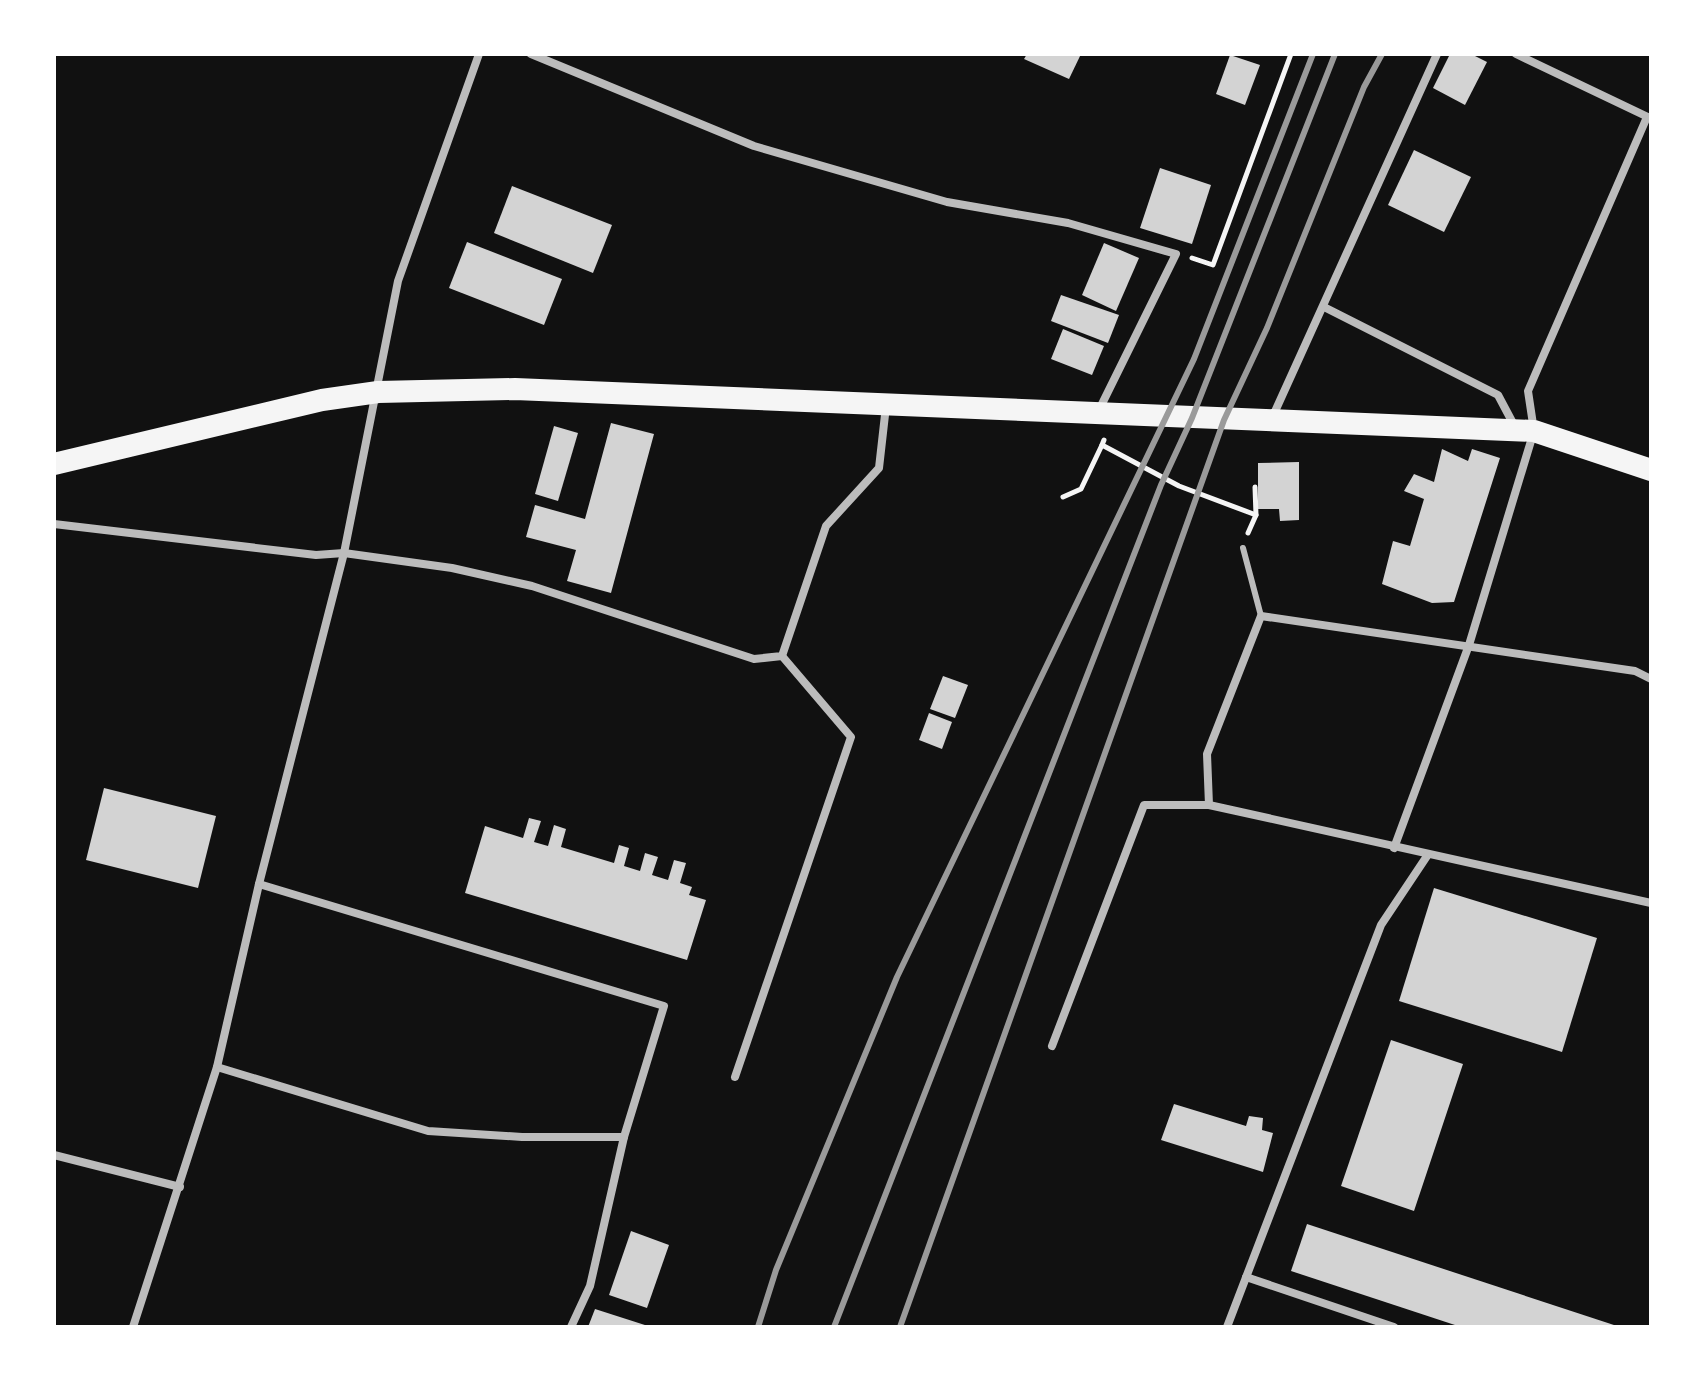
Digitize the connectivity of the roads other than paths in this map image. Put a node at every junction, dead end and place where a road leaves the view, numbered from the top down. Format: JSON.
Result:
{"nodes":[{"id":1,"x":479,"y":54,"type":"edge"},
{"id":2,"x":531,"y":54,"type":"edge"},
{"id":3,"x":1437,"y":54,"type":"edge"},
{"id":4,"x":1516,"y":54,"type":"edge"},
{"id":5,"x":1649,"y":118,"type":"edge"},
{"id":6,"x":1324,"y":307,"type":"junction"},
{"id":7,"x":378,"y":392,"type":"junction"},
{"id":8,"x":886,"y":405,"type":"junction"},
{"id":9,"x":1098,"y":411,"type":"junction"},
{"id":10,"x":1270,"y":422,"type":"junction"},
{"id":11,"x":1525,"y":430,"type":"junction"},
{"id":12,"x":54,"y":464,"type":"edge"},
{"id":13,"x":1651,"y":470,"type":"edge"},
{"id":14,"x":54,"y":524,"type":"edge"},
{"id":15,"x":1243,"y":548,"type":"road end"},
{"id":16,"x":344,"y":553,"type":"junction"},
{"id":17,"x":1261,"y":616,"type":"junction"},
{"id":18,"x":1469,"y":645,"type":"junction"},
{"id":19,"x":782,"y":656,"type":"junction"},
{"id":20,"x":1651,"y":679,"type":"edge"},
{"id":21,"x":1209,"y":805,"type":"junction"},
{"id":22,"x":1394,"y":848,"type":"junction"},
{"id":23,"x":1427,"y":856,"type":"junction"},
{"id":24,"x":259,"y":884,"type":"junction"},
{"id":25,"x":1651,"y":903,"type":"edge"},
{"id":26,"x":1052,"y":1046,"type":"dead end"},
{"id":27,"x":217,"y":1067,"type":"junction"},
{"id":28,"x":735,"y":1077,"type":"dead end"},
{"id":29,"x":624,"y":1137,"type":"junction"},
{"id":30,"x":54,"y":1155,"type":"edge"},
{"id":31,"x":180,"y":1187,"type":"junction"},
{"id":32,"x":1246,"y":1277,"type":"junction"},
{"id":33,"x":133,"y":1327,"type":"edge"},
{"id":34,"x":571,"y":1327,"type":"edge"},
{"id":35,"x":1227,"y":1327,"type":"edge"},
{"id":36,"x":1394,"y":1327,"type":"edge"}],
"edges":[{"from":1,"to":7,"type":"street"},
{"from":2,"to":9,"type":"street"},
{"from":3,"to":6,"type":"street"},
{"from":4,"to":5,"type":"street"},
{"from":5,"to":11,"type":"street"},
{"from":6,"to":10,"type":"street"},
{"from":6,"to":11,"type":"street"},
{"from":7,"to":8,"type":"highway"},
{"from":7,"to":12,"type":"highway"},
{"from":7,"to":16,"type":"street"},
{"from":8,"to":9,"type":"highway"},
{"from":8,"to":19,"type":"street"},
{"from":9,"to":10,"type":"highway"},
{"from":10,"to":11,"type":"highway"},
{"from":11,"to":13,"type":"highway"},
{"from":11,"to":18,"type":"street"},
{"from":14,"to":16,"type":"street"},
{"from":15,"to":17,"type":"lane"},
{"from":16,"to":19,"type":"street"},
{"from":16,"to":24,"type":"street"},
{"from":17,"to":18,"type":"street"},
{"from":17,"to":21,"type":"street"},
{"from":18,"to":20,"type":"street"},
{"from":18,"to":22,"type":"street"},
{"from":19,"to":28,"type":"street"},
{"from":21,"to":22,"type":"street"},
{"from":21,"to":26,"type":"street"},
{"from":22,"to":23,"type":"street"},
{"from":23,"to":25,"type":"street"},
{"from":23,"to":32,"type":"street"},
{"from":24,"to":27,"type":"street"},
{"from":24,"to":29,"type":"street"},
{"from":27,"to":29,"type":"street"},
{"from":27,"to":31,"type":"street"},
{"from":29,"to":34,"type":"street"},
{"from":30,"to":31,"type":"street"},
{"from":31,"to":33,"type":"street"},
{"from":32,"to":35,"type":"street"},
{"from":32,"to":36,"type":"street"}]}
